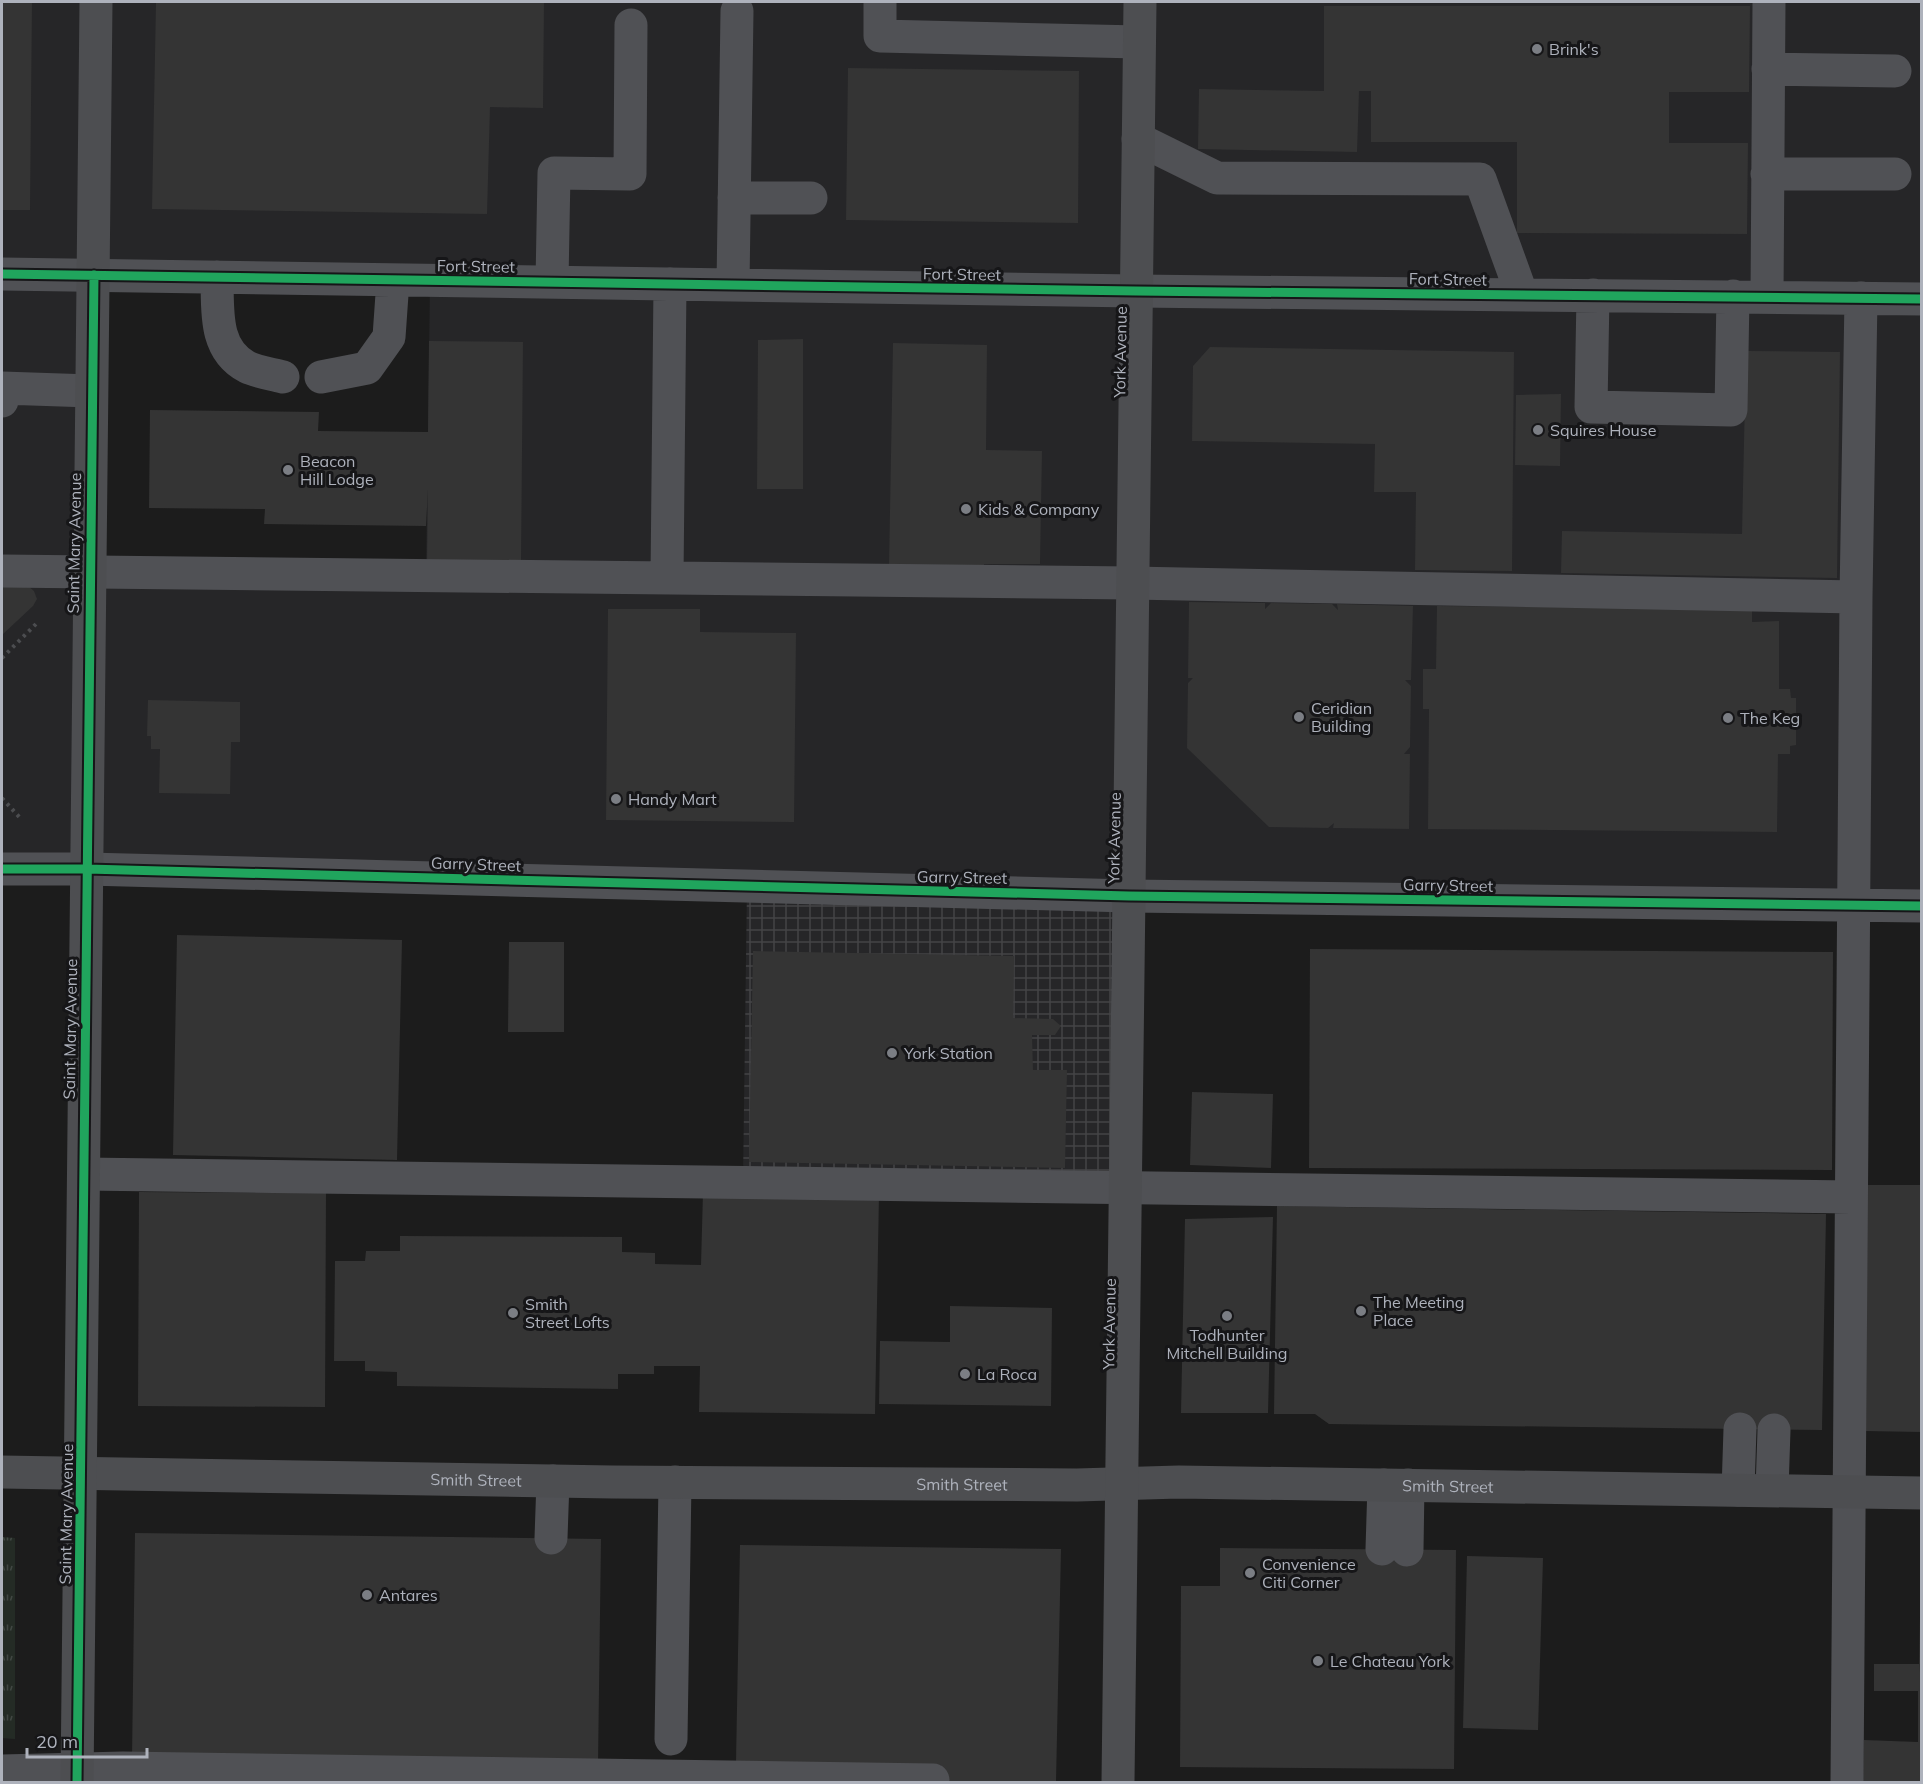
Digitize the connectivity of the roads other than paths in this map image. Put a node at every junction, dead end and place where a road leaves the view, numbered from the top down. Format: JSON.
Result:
{"nodes":[{"id":1,"x":96,"y":2,"type":"edge"},
{"id":2,"x":880,"y":2,"type":"edge"},
{"id":3,"x":1140,"y":2,"type":"edge"},
{"id":4,"x":1769,"y":2,"type":"edge"},
{"id":5,"x":737,"y":11,"type":"dead end"},
{"id":6,"x":631,"y":25,"type":"dead end"},
{"id":7,"x":1139,"y":42,"type":"junction"},
{"id":8,"x":1768,"y":69,"type":"junction"},
{"id":9,"x":1895,"y":71,"type":"dead end"},
{"id":10,"x":1138,"y":139,"type":"junction"},
{"id":11,"x":1767,"y":174,"type":"junction"},
{"id":12,"x":1895,"y":174,"type":"dead end"},
{"id":13,"x":734,"y":198,"type":"junction"},
{"id":14,"x":811,"y":198,"type":"dead end"},
{"id":15,"x":2,"y":274,"type":"edge"},
{"id":16,"x":94,"y":275,"type":"junction"},
{"id":17,"x":216,"y":277,"type":"junction"},
{"id":18,"x":393,"y":280,"type":"junction"},
{"id":19,"x":552,"y":282,"type":"junction"},
{"id":20,"x":670,"y":284,"type":"junction"},
{"id":21,"x":733,"y":285,"type":"junction"},
{"id":22,"x":1136,"y":291,"type":"junction"},
{"id":23,"x":1522,"y":295,"type":"junction"},
{"id":24,"x":1593,"y":295,"type":"junction"},
{"id":25,"x":1733,"y":296,"type":"junction"},
{"id":26,"x":1767,"y":297,"type":"junction"},
{"id":27,"x":1861,"y":298,"type":"junction"},
{"id":28,"x":1922,"y":298,"type":"edge"},
{"id":29,"x":283,"y":377,"type":"dead end"},
{"id":30,"x":321,"y":377,"type":"dead end"},
{"id":31,"x":91,"y":391,"type":"junction"},
{"id":32,"x":2,"y":401,"type":"edge"},
{"id":33,"x":2,"y":571,"type":"edge"},
{"id":34,"x":89,"y":572,"type":"junction"},
{"id":35,"x":667,"y":578,"type":"junction"},
{"id":36,"x":1132,"y":583,"type":"junction"},
{"id":37,"x":1856,"y":597,"type":"junction"},
{"id":38,"x":2,"y":869,"type":"edge"},
{"id":39,"x":87,"y":869,"type":"junction"},
{"id":40,"x":1128,"y":896,"type":"junction"},
{"id":41,"x":1853,"y":905,"type":"junction"},
{"id":42,"x":1922,"y":906,"type":"edge"},
{"id":43,"x":84,"y":1174,"type":"junction"},
{"id":44,"x":1125,"y":1188,"type":"junction"},
{"id":45,"x":1851,"y":1197,"type":"junction"},
{"id":46,"x":1740,"y":1429,"type":"dead end"},
{"id":47,"x":1774,"y":1430,"type":"dead end"},
{"id":48,"x":2,"y":1472,"type":"edge"},
{"id":49,"x":82,"y":1474,"type":"junction"},
{"id":50,"x":563,"y":1481,"type":"junction"},
{"id":51,"x":675,"y":1482,"type":"junction"},
{"id":52,"x":1122,"y":1484,"type":"junction"},
{"id":53,"x":1396,"y":1485,"type":"junction"},
{"id":54,"x":1738,"y":1490,"type":"junction"},
{"id":55,"x":1772,"y":1490,"type":"junction"},
{"id":56,"x":1849,"y":1492,"type":"junction"},
{"id":57,"x":1922,"y":1493,"type":"edge"},
{"id":58,"x":561,"y":1538,"type":"dead end"},
{"id":59,"x":1395,"y":1550,"type":"dead end"},
{"id":60,"x":671,"y":1739,"type":"dead end"},
{"id":61,"x":2,"y":1771,"type":"edge"},
{"id":62,"x":78,"y":1776,"type":"edge"},
{"id":63,"x":933,"y":1780,"type":"dead end"},
{"id":64,"x":1118,"y":1782,"type":"edge"},
{"id":65,"x":1847,"y":1782,"type":"edge"}],
"edges":[{"from":1,"to":16,"type":"main road","name":"Saint Mary Avenue"},
{"from":2,"to":7,"type":"street"},
{"from":3,"to":7,"type":"main road","name":"York Avenue"},
{"from":4,"to":8,"type":"street"},
{"from":5,"to":13,"type":"street"},
{"from":6,"to":19,"type":"street"},
{"from":7,"to":10,"type":"main road","name":"York Avenue"},
{"from":8,"to":9,"type":"street"},
{"from":8,"to":11,"type":"street"},
{"from":10,"to":22,"type":"main road","name":"York Avenue"},
{"from":10,"to":23,"type":"street"},
{"from":11,"to":12,"type":"street"},
{"from":11,"to":26,"type":"street"},
{"from":13,"to":14,"type":"street"},
{"from":13,"to":21,"type":"street"},
{"from":15,"to":16,"type":"street","name":"Fort Street"},
{"from":16,"to":17,"type":"street","name":"Fort Street"},
{"from":16,"to":31,"type":"main road","name":"Saint Mary Avenue"},
{"from":17,"to":18,"type":"street","name":"Fort Street"},
{"from":17,"to":29,"type":"street"},
{"from":18,"to":19,"type":"street","name":"Fort Street"},
{"from":18,"to":30,"type":"street"},
{"from":19,"to":20,"type":"street","name":"Fort Street"},
{"from":20,"to":21,"type":"street","name":"Fort Street"},
{"from":20,"to":35,"type":"street"},
{"from":21,"to":22,"type":"street","name":"Fort Street"},
{"from":22,"to":23,"type":"street","name":"Fort Street"},
{"from":22,"to":36,"type":"main road","name":"York Avenue"},
{"from":23,"to":24,"type":"street","name":"Fort Street"},
{"from":24,"to":25,"type":"street","name":"Fort Street"},
{"from":24,"to":25,"type":"street"},
{"from":25,"to":26,"type":"street","name":"Fort Street"},
{"from":26,"to":27,"type":"street","name":"Fort Street"},
{"from":27,"to":28,"type":"street","name":"Fort Street"},
{"from":27,"to":37,"type":"street"},
{"from":31,"to":32,"type":"street"},
{"from":31,"to":34,"type":"main road","name":"Saint Mary Avenue"},
{"from":33,"to":34,"type":"street"},
{"from":34,"to":35,"type":"street"},
{"from":34,"to":39,"type":"main road","name":"Saint Mary Avenue"},
{"from":35,"to":36,"type":"street"},
{"from":36,"to":37,"type":"street"},
{"from":36,"to":40,"type":"main road","name":"York Avenue"},
{"from":37,"to":41,"type":"street"},
{"from":38,"to":39,"type":"street","name":"Garry Street"},
{"from":39,"to":40,"type":"street","name":"Garry Street"},
{"from":39,"to":43,"type":"main road","name":"Saint Mary Avenue"},
{"from":40,"to":41,"type":"street","name":"Garry Street"},
{"from":40,"to":44,"type":"main road","name":"York Avenue"},
{"from":41,"to":42,"type":"street","name":"Garry Street"},
{"from":41,"to":45,"type":"street"},
{"from":43,"to":44,"type":"street"},
{"from":43,"to":49,"type":"main road","name":"Saint Mary Avenue"},
{"from":44,"to":45,"type":"street"},
{"from":44,"to":52,"type":"main road","name":"York Avenue"},
{"from":45,"to":56,"type":"street"},
{"from":46,"to":54,"type":"street"},
{"from":47,"to":55,"type":"street"},
{"from":48,"to":49,"type":"main road","name":"Smith Street"},
{"from":49,"to":50,"type":"main road","name":"Smith Street"},
{"from":49,"to":62,"type":"main road","name":"Saint Mary Avenue"},
{"from":50,"to":51,"type":"main road","name":"Smith Street"},
{"from":50,"to":58,"type":"street"},
{"from":51,"to":52,"type":"main road","name":"Smith Street"},
{"from":51,"to":60,"type":"street"},
{"from":52,"to":53,"type":"main road","name":"Smith Street"},
{"from":52,"to":64,"type":"main road","name":"York Avenue"},
{"from":53,"to":54,"type":"main road","name":"Smith Street"},
{"from":53,"to":59,"type":"street"},
{"from":54,"to":55,"type":"main road","name":"Smith Street"},
{"from":55,"to":56,"type":"main road","name":"Smith Street"},
{"from":56,"to":57,"type":"main road","name":"Smith Street"},
{"from":56,"to":65,"type":"street"},
{"from":61,"to":62,"type":"street"},
{"from":62,"to":63,"type":"street"}]}
